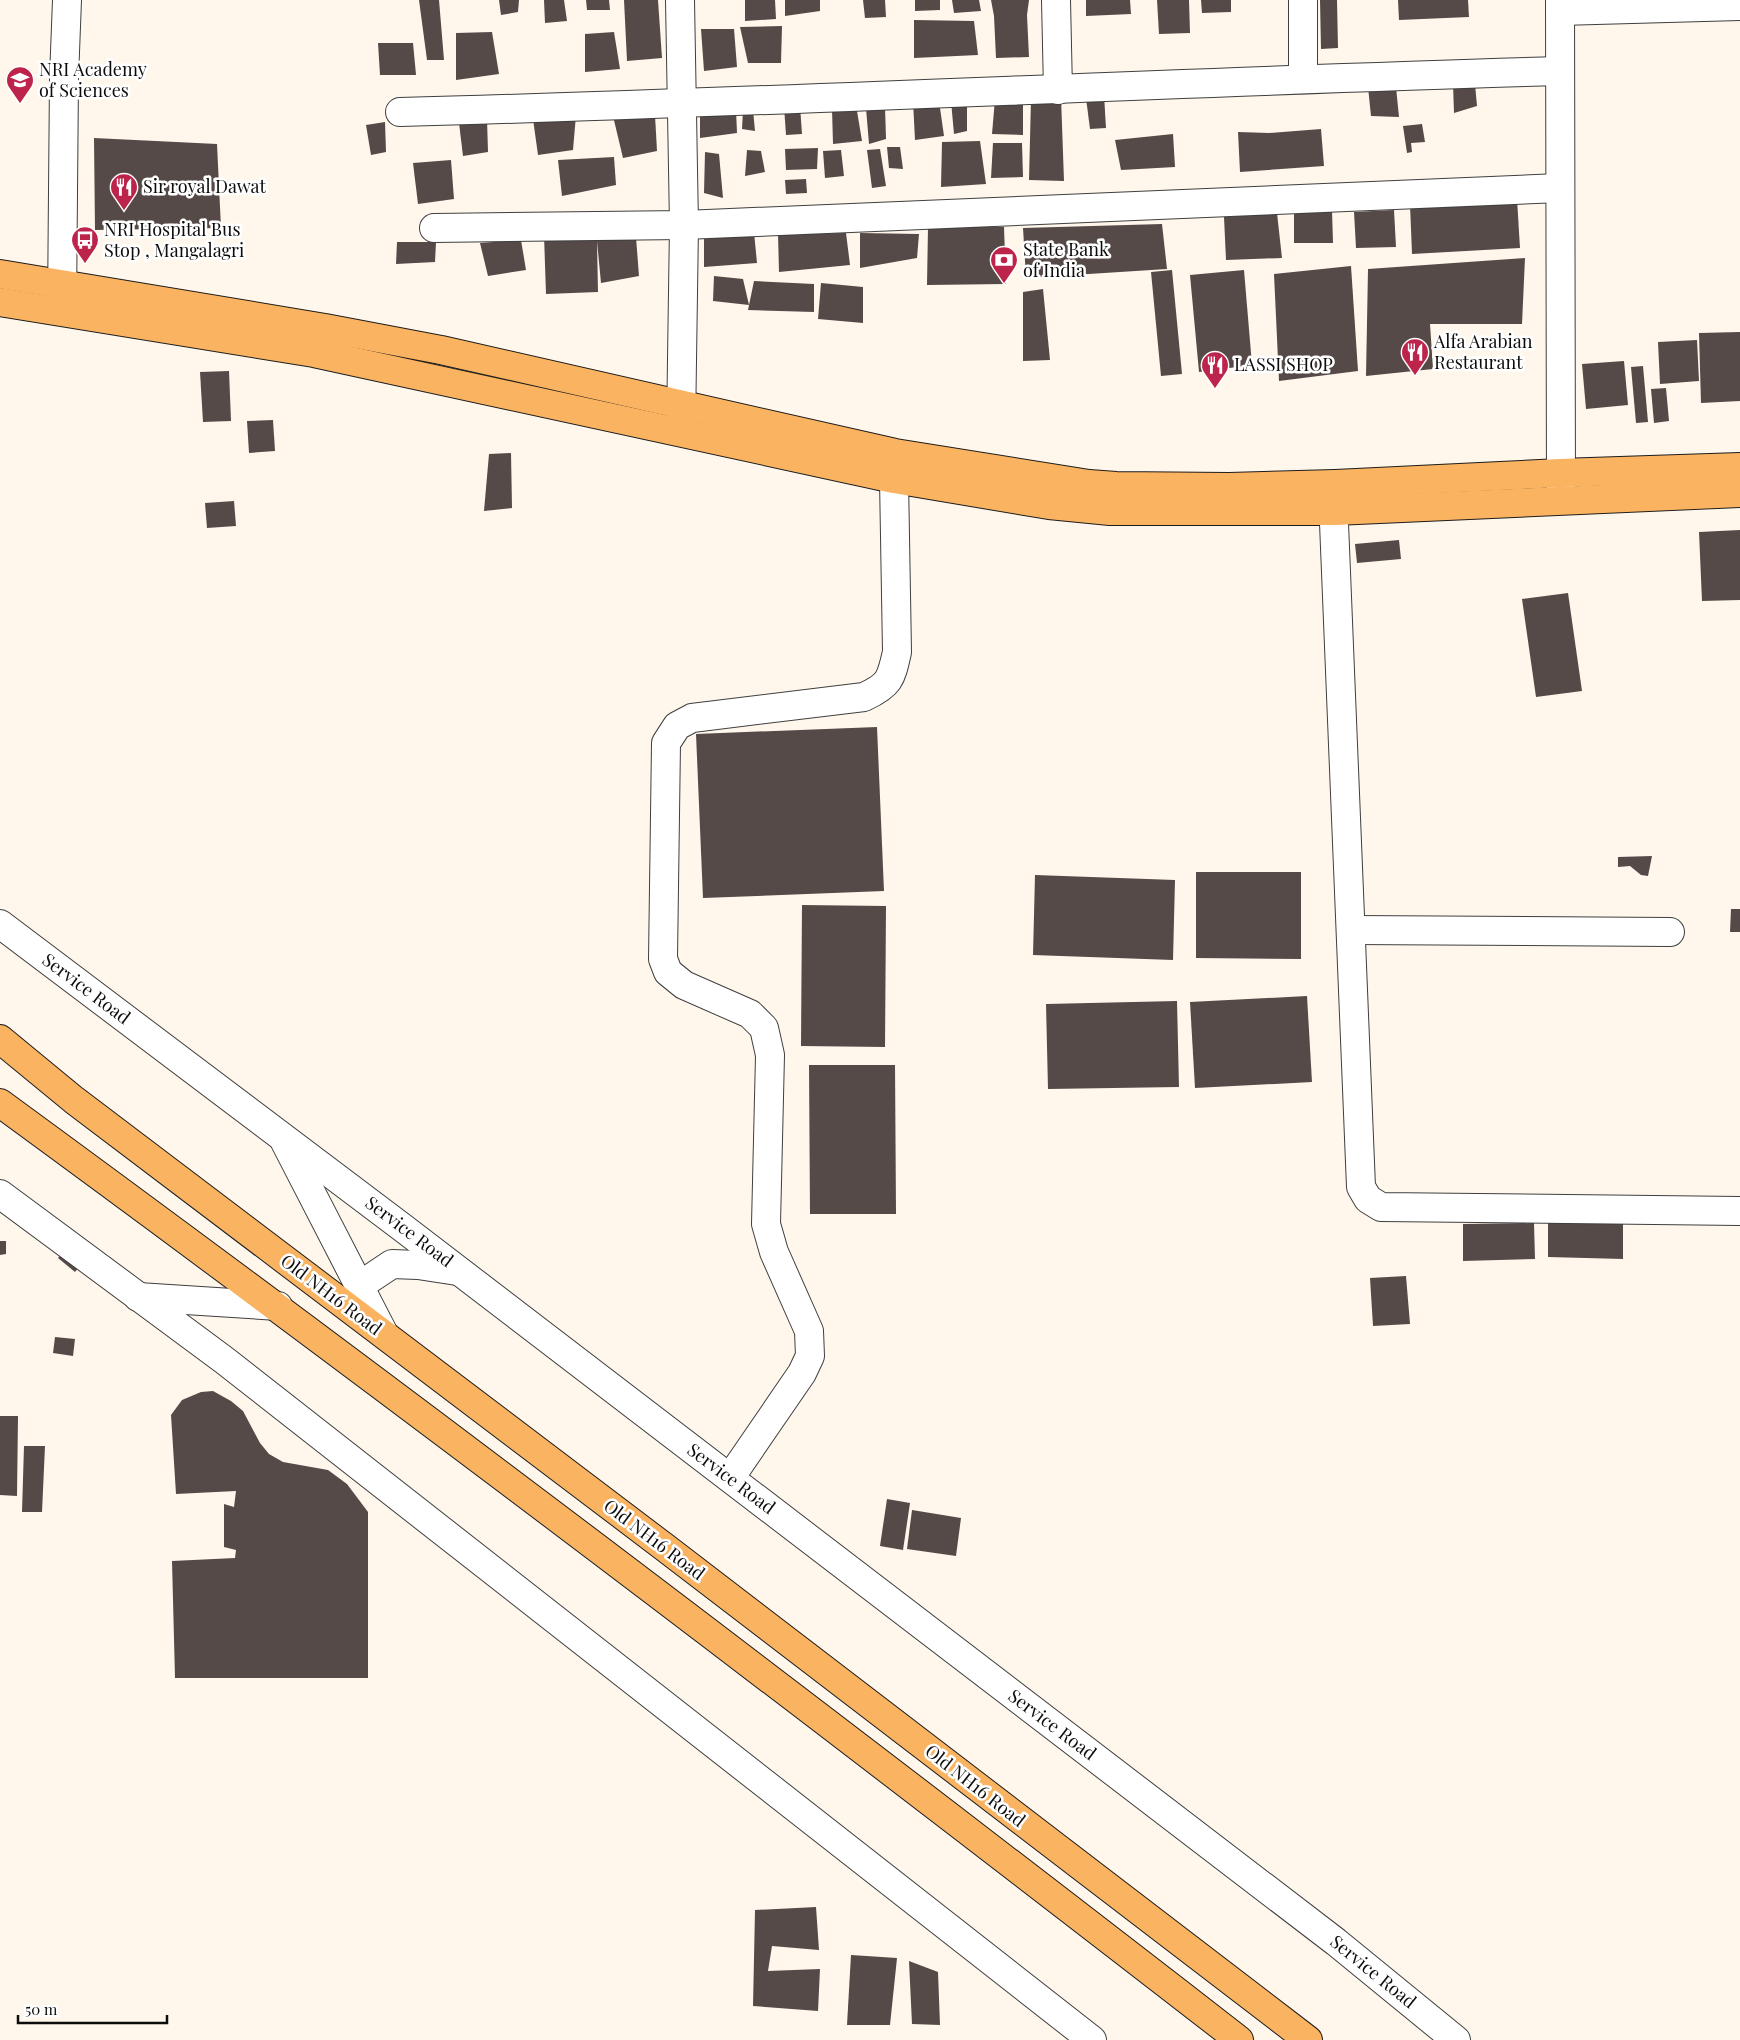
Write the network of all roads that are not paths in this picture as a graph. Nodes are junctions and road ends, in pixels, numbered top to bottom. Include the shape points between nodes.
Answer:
1 (67, 0) edge
2 (680, 0) edge
3 (1056, 0) edge
4 (1303, 0) edge
5 (1560, 6) edge
6 (1740, 6) edge
7 (1560, 71) junction
8 (1303, 78) junction
9 (1058, 90) junction
10 (682, 105) junction
11 (400, 112) dead end
12 (1560, 188) junction
13 (684, 225) junction
14 (434, 228) dead end
15 (0, 274) edge
16 (62, 283) junction
17 (0, 302) edge
18 (62, 313) junction
19 (680, 405) junction
20 (682, 433) junction
21 (1740, 467) edge
22 (1560, 473) junction
23 (894, 479) junction
24 (1740, 493) edge
25 (1335, 498) junction
26 (1561, 501) junction
27 (0, 924) edge
28 (1351, 930) junction
29 (1670, 932) dead end
30 (0, 1039) edge
31 (0, 1103) edge
32 (282, 1137) junction
33 (0, 1194) edge
34 (1740, 1211) edge
35 (461, 1272) junction
36 (359, 1286) junction
37 (138, 1297) junction
38 (278, 1306) junction
39 (384, 1334) junction
40 (730, 1478) junction
41 (1092, 2040) edge
42 (1239, 2040) edge
43 (1308, 2040) edge
44 (1456, 2040) edge

1 - 16 street
2 - 10 street
3 - 9 street
4 - 8 street
5 - 6 street
5 - 7 street
7 - 8 street
7 - 12 street
8 - 9 street
9 - 10 street
10 - 11 street
10 - 13 street
12 - 13 street
12 - 22 street
13 - 14 street
13 - 19 street
15 - 16 main road
16 - 18 street
16 - 19 main road via 441,350
17 - 18 main road
18 - 20 main road via 314,353
19 - 20 street
19 - 25 main road via 895,453 1089,484 1229,487
20 - 23 main road
21 - 22 main road
22 - 25 main road
22 - 26 street
23 - 25 main road via 1024,502 1110,510
23 - 40 street via 897,652 892,676 881,689 864,697 692,718 677,726 666,743 663,959 668,972 684,985 750,1014 764,1028 770,1055 766,1224 774,1252 809,1331 810,1356 802,1372
24 - 26 main road
25 - 26 main road
25 - 28 street
27 - 32 street, Service Road
28 - 29 street
28 - 34 street via 1361,1187 1368,1199 1381,1206
30 - 39 main road, Old NH16 Road via 74,1100
31 - 38 main road
32 - 35 street, Service Road
32 - 36 street
33 - 37 street
35 - 36 street via 392,1264
35 - 40 street, Service Road
36 - 39 street
37 - 38 street
37 - 41 street via 232,1366
38 - 42 main road via 882,1763
39 - 43 main road, Old NH16 Road
40 - 44 street, Service Road via 1336,1942

